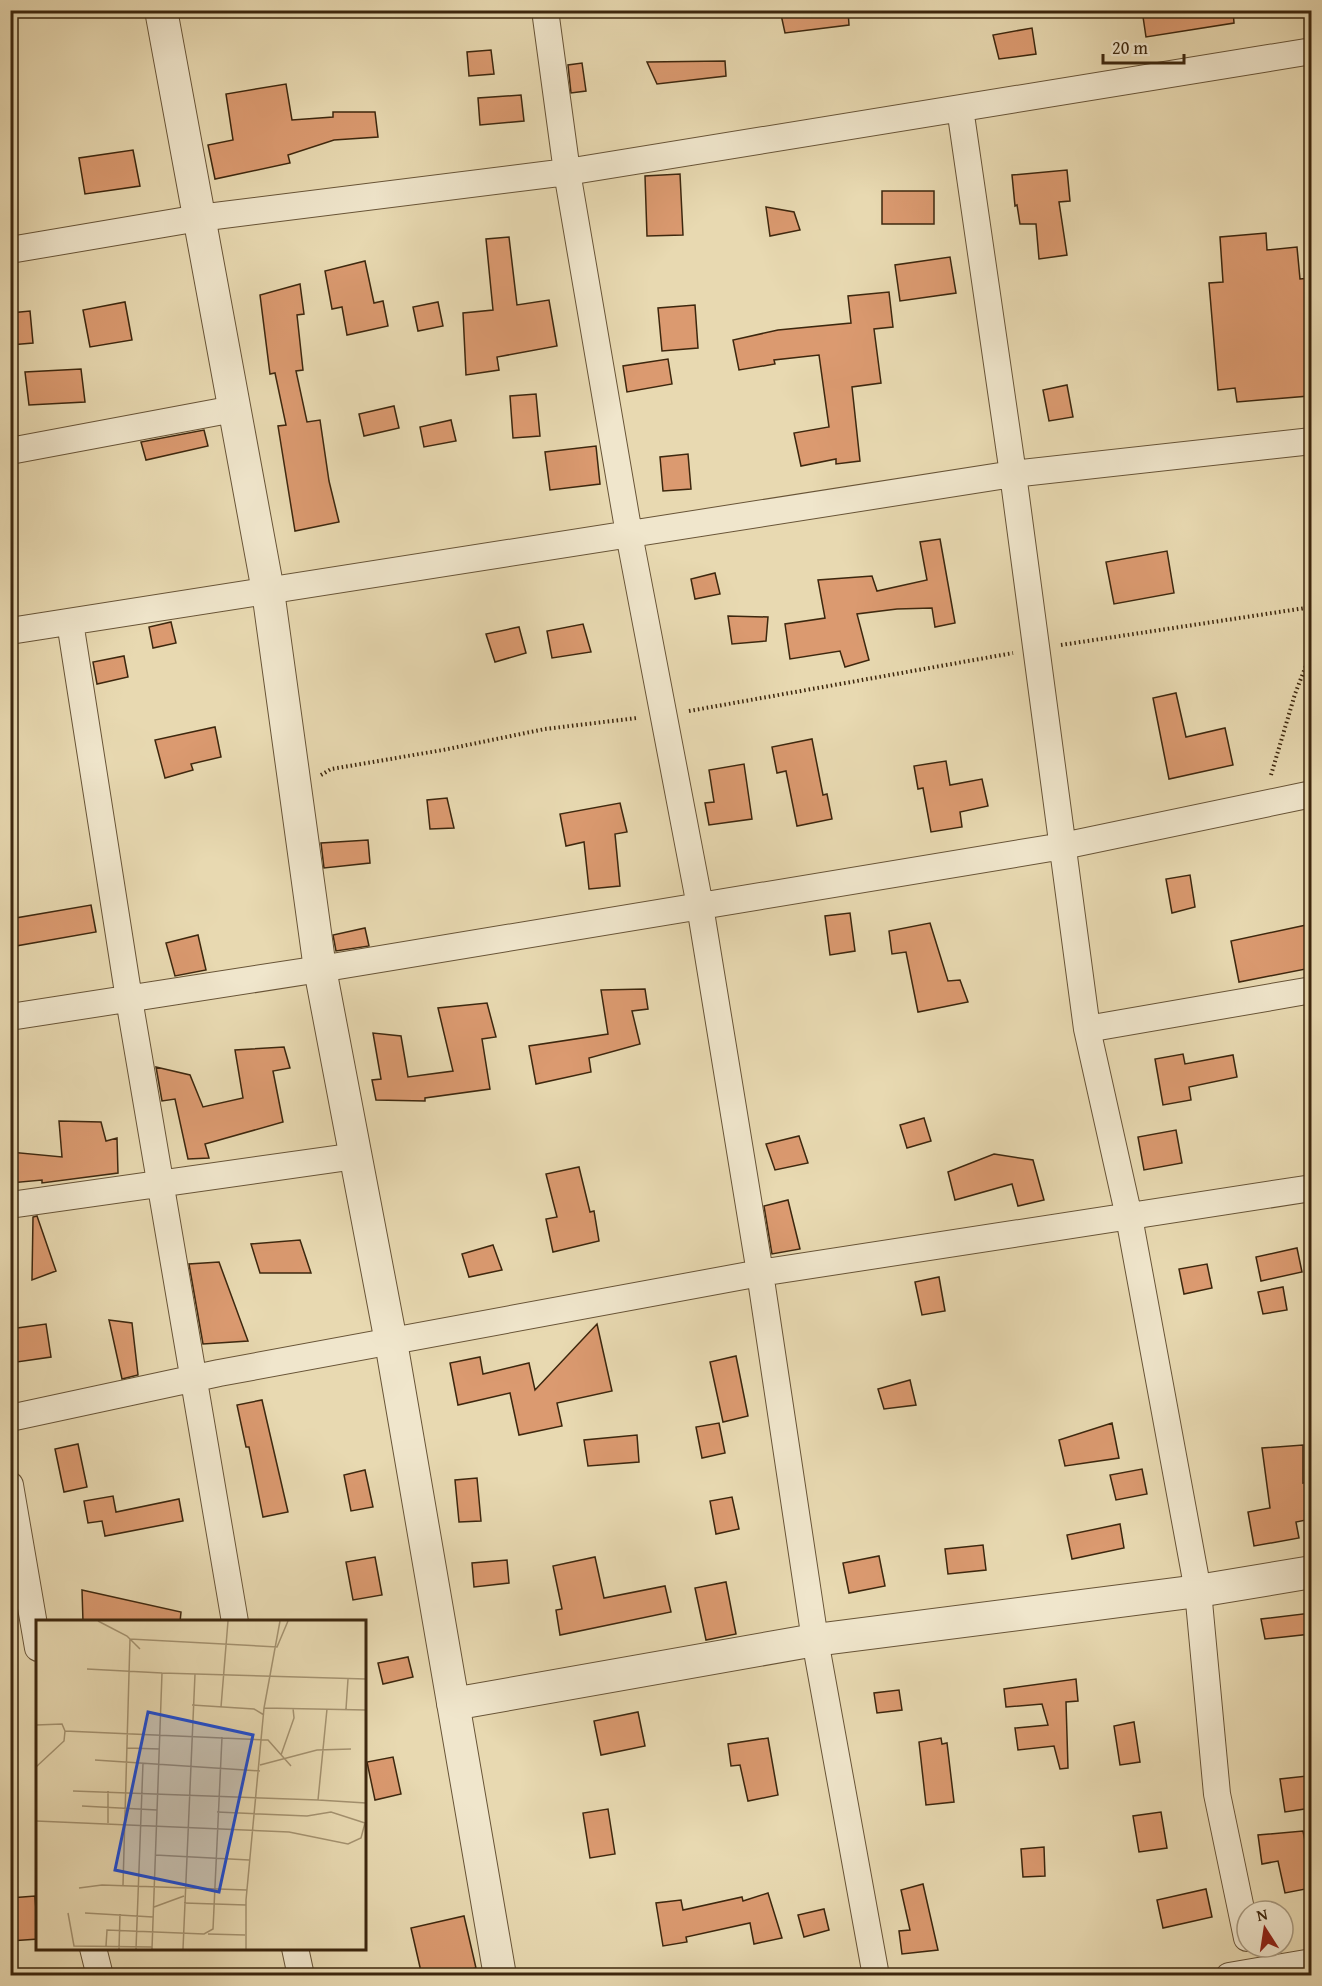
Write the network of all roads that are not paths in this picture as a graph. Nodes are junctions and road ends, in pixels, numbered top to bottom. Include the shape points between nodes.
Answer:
1 (161, 10) edge
2 (545, 10) edge
3 (1311, 51) edge
4 (960, 108) junction
5 (567, 172) junction
6 (199, 218) junction
7 (10, 250) edge
8 (234, 409) junction
9 (1311, 441) edge
10 (10, 451) edge
11 (1013, 474) junction
12 (630, 534) junction
13 (268, 591) junction
14 (70, 622) junction
15 (10, 631) edge
16 (1311, 794) edge
17 (1063, 846) junction
18 (700, 906) junction
19 (320, 969) junction
20 (1311, 990) edge
21 (129, 999) junction
22 (10, 1017) edge
23 (1087, 1029) junction
24 (356, 1156) junction
25 (161, 1184) junction
26 (1311, 1188) edge
27 (10, 1205) edge
28 (1129, 1217) junction
29 (760, 1274) junction
30 (391, 1342) junction
31 (193, 1378) junction
32 (10, 1418) edge
33 (10, 1485) edge
34 (1311, 1572) edge
35 (1198, 1591) junction
36 (235, 1620) edge
37 (36, 1636) edge
38 (815, 1640) junction
39 (453, 1704) junction
40 (1239, 1899) edge
41 (94, 1950) edge
42 (295, 1950) edge
43 (1252, 1959) edge
44 (1311, 1962) edge
45 (1255, 1974) edge
46 (100, 1976) edge
47 (301, 1976) edge
48 (500, 1976) edge
49 (876, 1976) edge
50 (1229, 1976) edge

1 - 6 street
2 - 5 street
3 - 4 street
4 - 5 street
4 - 11 street
5 - 6 street
5 - 12 street
6 - 7 street
6 - 8 street
8 - 10 street
8 - 13 street
9 - 11 street
11 - 12 street
11 - 17 street
12 - 13 street
12 - 18 street
13 - 14 street
13 - 19 street
14 - 15 street
14 - 21 street
16 - 17 street
17 - 18 street
17 - 23 street
18 - 19 street
18 - 29 street
19 - 21 street
19 - 24 street
20 - 23 street
21 - 22 street
21 - 25 street
23 - 28 street
24 - 25 street
24 - 30 street
25 - 27 street
25 - 31 street
26 - 28 street
28 - 29 street
28 - 35 street
29 - 30 street
29 - 38 street
30 - 31 street
30 - 39 street
31 - 32 street
31 - 36 street
33 - 37 street
34 - 35 street
35 - 38 street
35 - 40 street via 1217,1794
38 - 39 street
38 - 49 street
39 - 48 street
41 - 46 street
42 - 47 street
43 - 45 street
44 - 45 street
45 - 50 street

